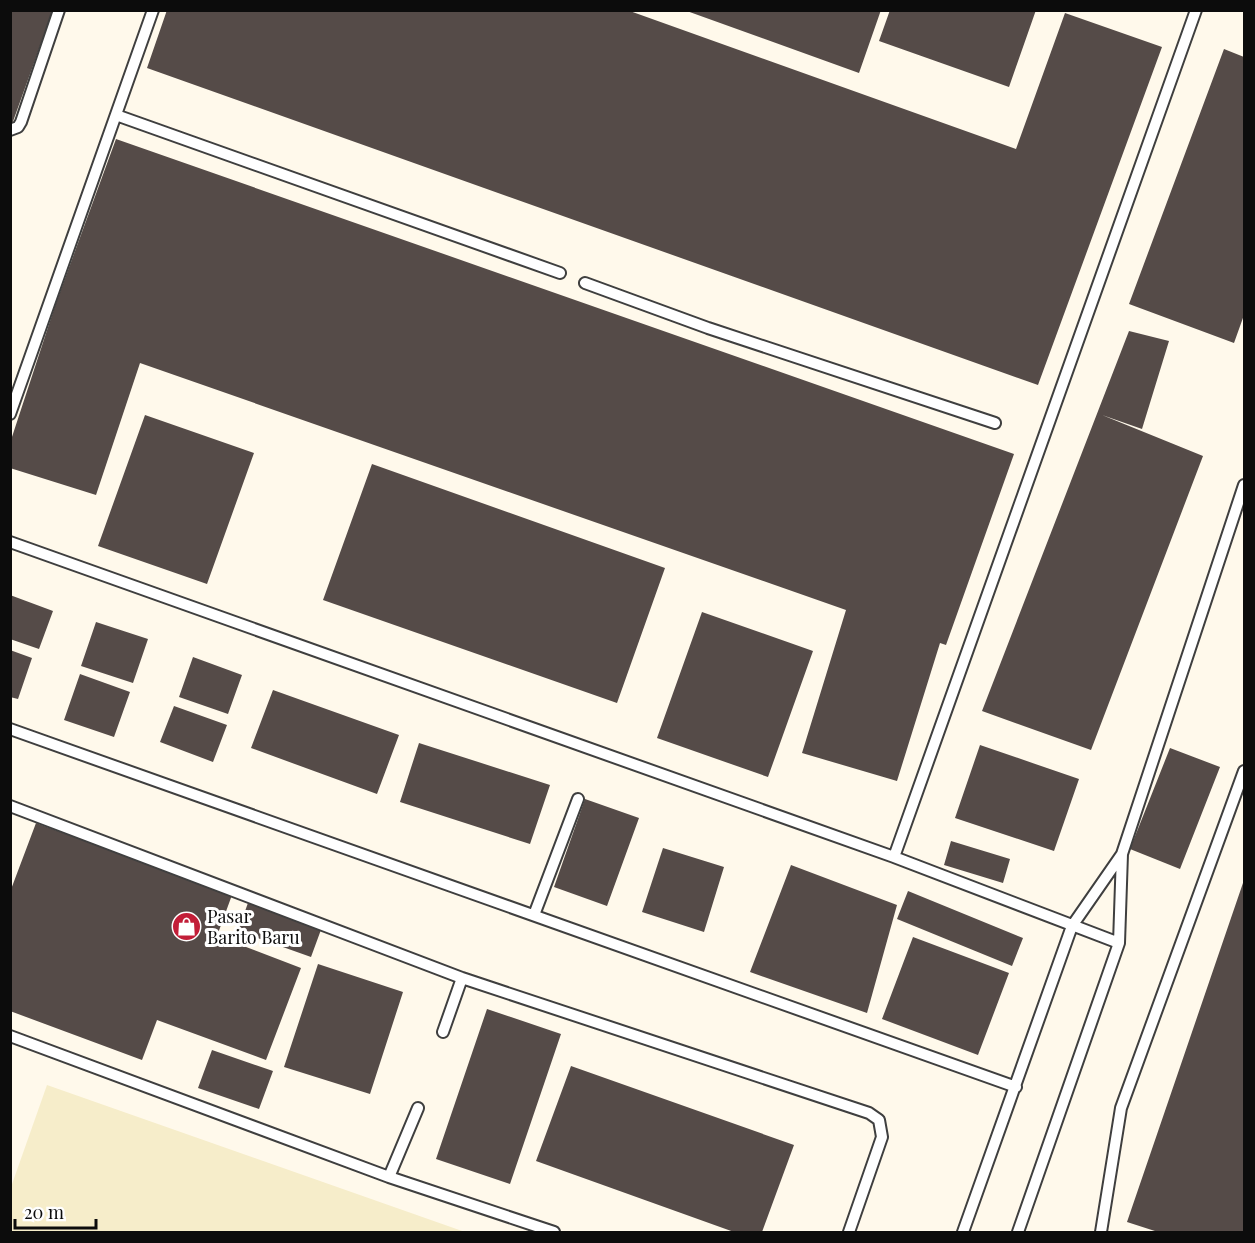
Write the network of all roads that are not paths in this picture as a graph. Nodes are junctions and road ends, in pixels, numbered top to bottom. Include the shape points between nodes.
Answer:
1 (59, 10) edge
2 (153, 10) edge
3 (1196, 10) edge
4 (116, 115) junction
5 (10, 130) edge
6 (560, 273) dead end
7 (585, 283) dead end
8 (10, 414) edge
9 (995, 423) dead end
10 (1245, 485) edge
11 (10, 542) edge
12 (10, 729) edge
13 (1245, 771) edge
14 (578, 799) dead end
15 (10, 806) edge
16 (1122, 854) junction
17 (894, 857) junction
18 (534, 915) junction
19 (1072, 926) junction
20 (1119, 943) junction
21 (462, 978) junction
22 (443, 1032) dead end
23 (10, 1036) edge
24 (1016, 1087) junction
25 (418, 1108) dead end
26 (389, 1177) junction
27 (554, 1233) edge
28 (849, 1233) edge
29 (963, 1233) edge
30 (1018, 1233) edge
31 (1101, 1233) edge

1 - 5 lane via 21,122
2 - 4 lane
3 - 17 lane
4 - 6 lane
4 - 8 lane
7 - 9 lane
10 - 16 lane
11 - 17 lane
12 - 18 lane
13 - 31 lane via 1121,1108
14 - 18 lane
15 - 21 lane
16 - 19 lane
16 - 20 lane
17 - 19 lane
18 - 24 lane
19 - 20 lane
19 - 24 lane
20 - 30 lane
21 - 22 lane
21 - 28 lane via 869,1113 879,1120 882,1137
23 - 26 lane
24 - 29 lane
25 - 26 lane
26 - 27 lane

